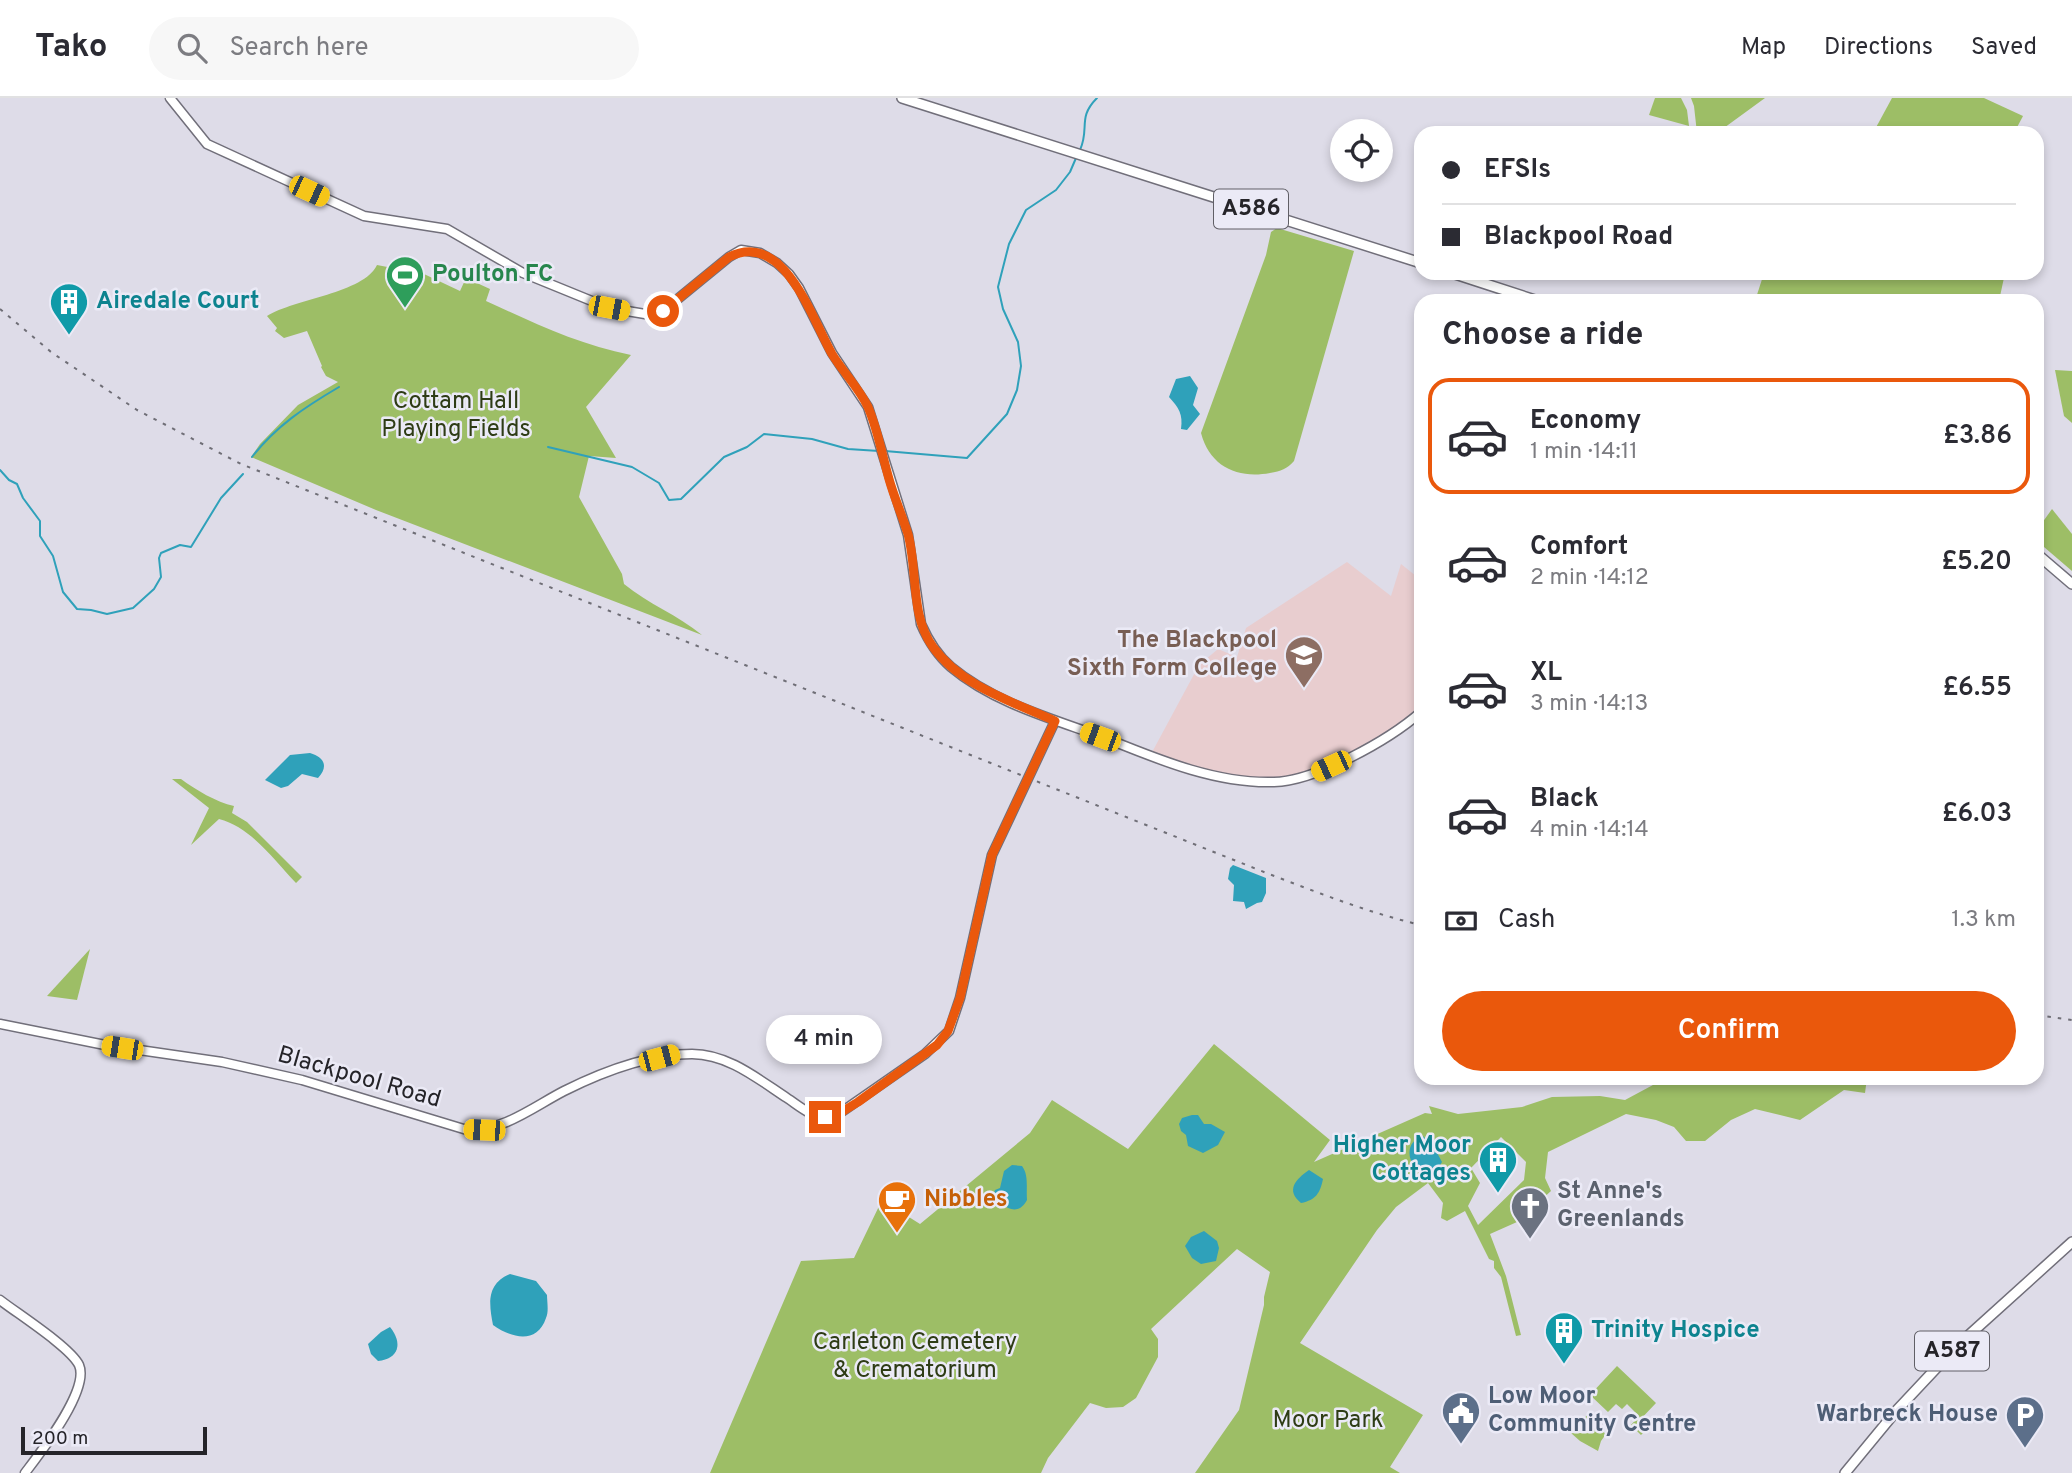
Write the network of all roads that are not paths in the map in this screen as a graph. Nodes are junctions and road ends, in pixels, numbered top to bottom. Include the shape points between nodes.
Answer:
1 (170, 98) edge
2 (902, 98) edge
3 (1414, 261) edge
4 (1474, 280) edge
5 (1516, 294) edge
6 (2044, 561) edge
7 (2072, 584) edge
8 (1414, 717) edge
9 (1055, 721) junction
10 (0, 1024) edge
11 (2072, 1242) edge
12 (0, 1300) edge
13 (25, 1473) edge
14 (1845, 1473) edge

1 - 9 main road via 208,144 364,216 447,229 523,273 609,308 663,311 741,250 760,253 777,263 796,282 832,353 868,408 908,535 921,624 932,646 968,679
2 - 3 main road, A586
4 - 5 main road
6 - 7 main road
8 - 9 main road via 1336,763 1308,776 1275,782 1237,780 1201,771
9 - 10 main road, Blackpool Road via 992,855 960,998 948,1031 937,1045 840,1113 825,1117 805,1110 712,1055 672,1054 575,1086 503,1125 467,1130 281,1075
11 - 14 main road, A587 via 1958,1345
12 - 13 main road via 68,1351 81,1372 80,1385 51,1438

